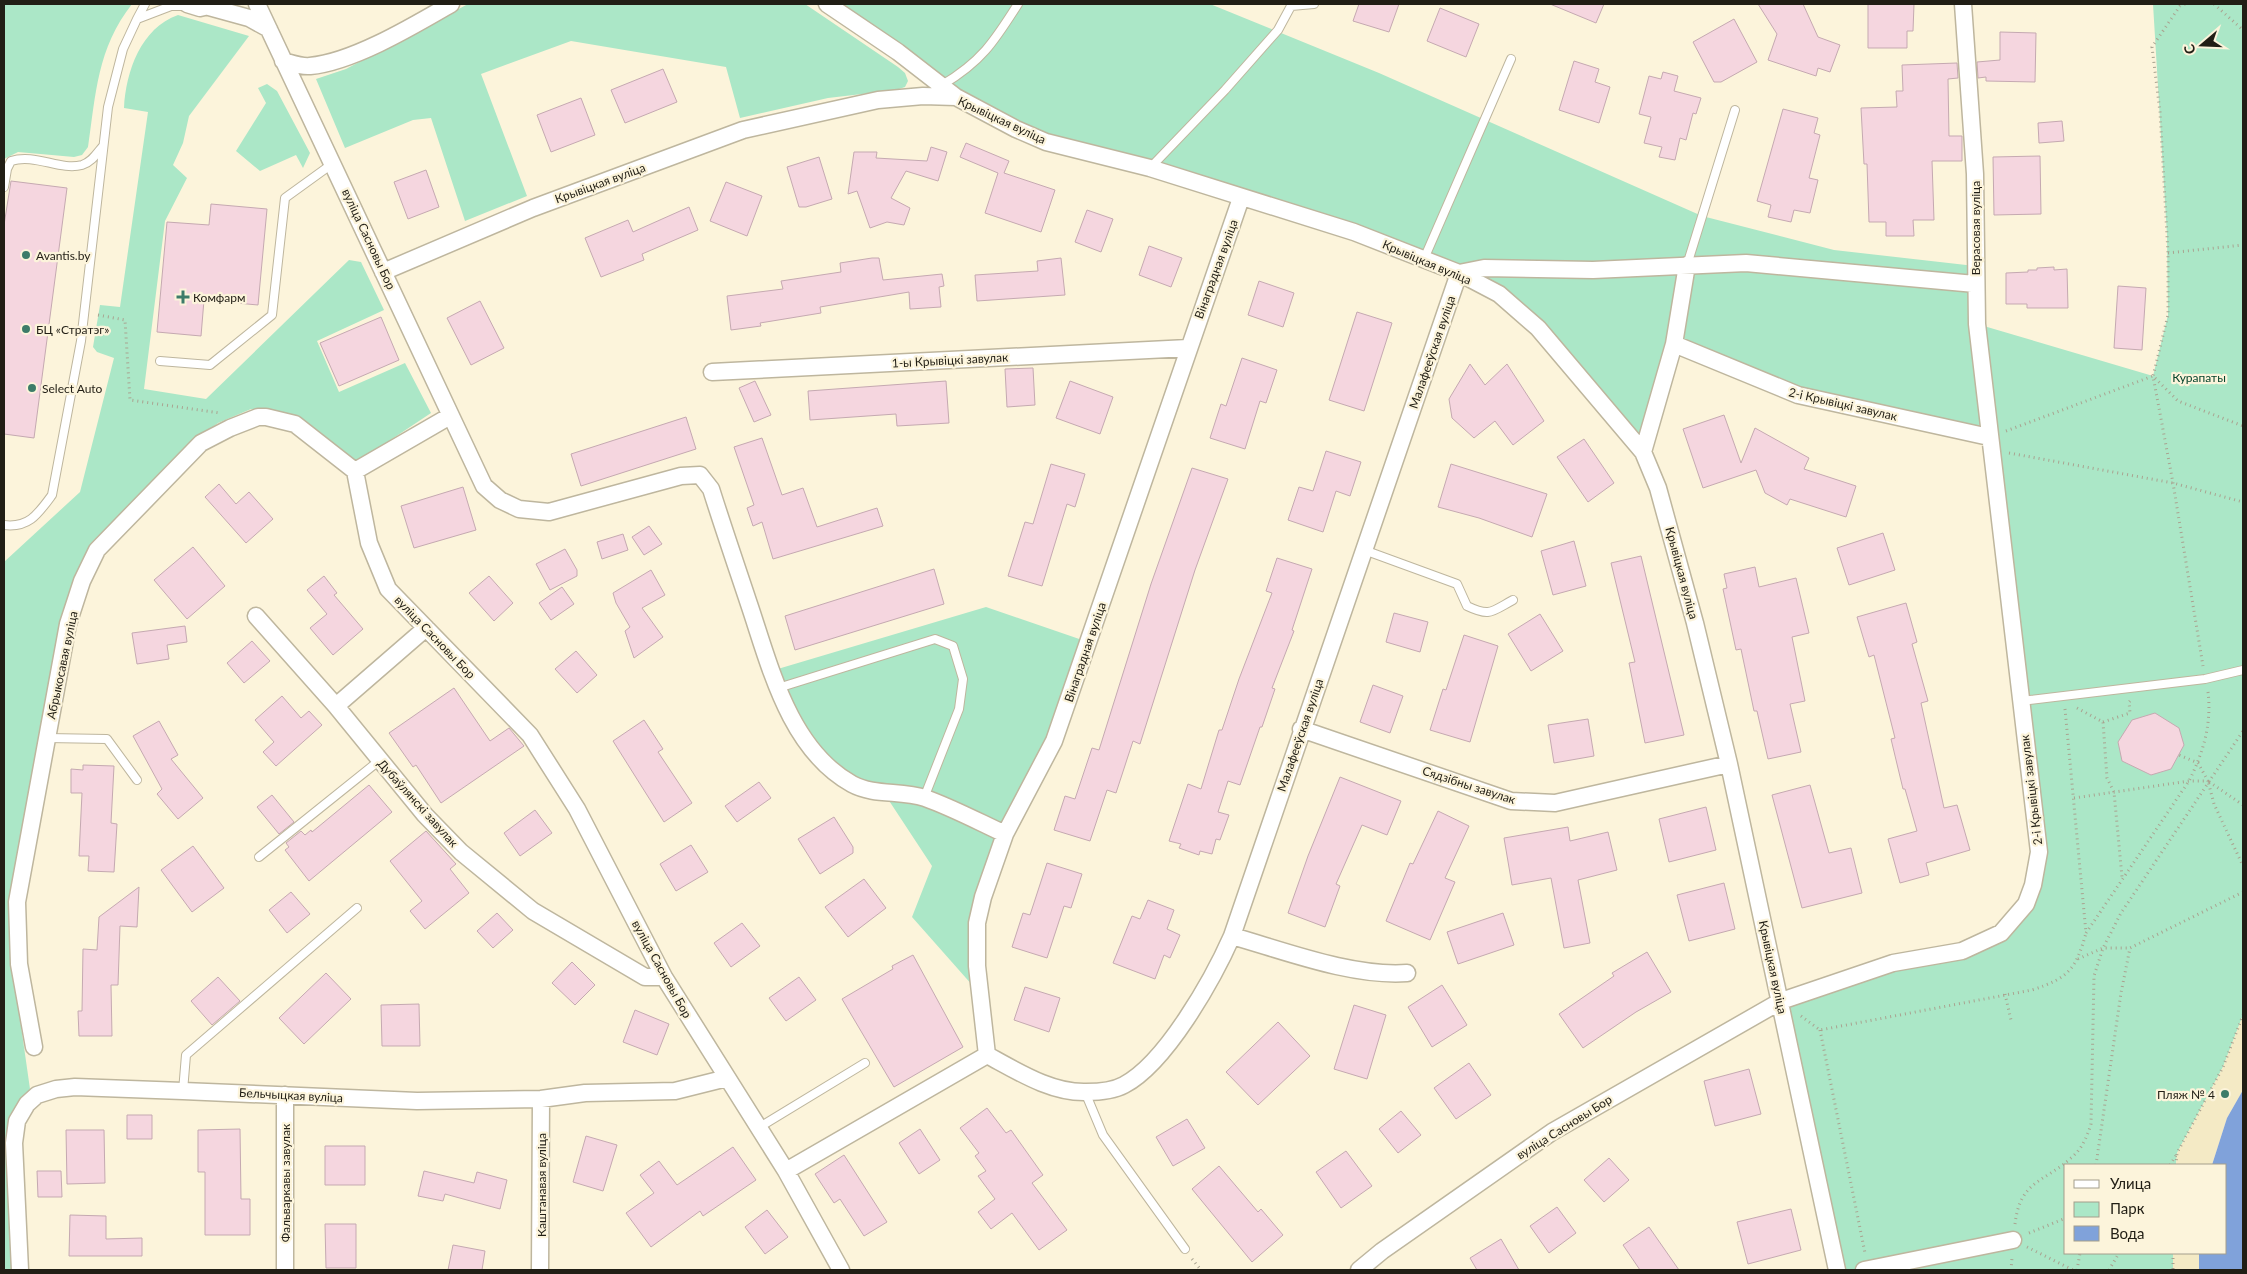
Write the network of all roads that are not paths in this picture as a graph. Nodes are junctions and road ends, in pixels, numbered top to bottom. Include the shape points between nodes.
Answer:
1 (145, 4) edge
2 (258, 4) edge
3 (451, 4) edge
4 (827, 4) edge
5 (1018, 4) edge
6 (1314, 4) edge
7 (1963, 4) edge
8 (201, 5) edge
9 (1291, 5) edge
10 (137, 19) junction
11 (269, 29) junction
12 (1511, 59) dead end
13 (283, 61) junction
14 (942, 85) junction
15 (956, 97) junction
16 (1735, 110) dead end
17 (103, 146) junction
18 (334, 163) junction
19 (1150, 168) junction
20 (4, 187) edge
21 (1242, 198) junction
22 (1424, 259) junction
23 (1687, 265) junction
24 (383, 272) junction
25 (1459, 273) junction
26 (1975, 284) junction
27 (1674, 344) junction
28 (1188, 348) junction
29 (160, 361) dead end
30 (712, 372) dead end
31 (450, 416) junction
32 (1990, 443) junction
33 (1643, 452) junction
34 (355, 471) junction
35 (4, 525) edge
36 (1364, 550) junction
37 (1513, 600) dead end
38 (256, 616) dead end
39 (426, 628) junction
40 (2243, 670) edge
41 (778, 688) junction
42 (2021, 701) junction
43 (336, 706) junction
44 (1301, 729) junction
45 (47, 738) junction
46 (380, 760) junction
47 (1729, 764) junction
48 (137, 780) dead end
49 (924, 798) junction
50 (1005, 834) junction
51 (259, 857) dead end
52 (357, 908) dead end
53 (1232, 936) junction
54 (1407, 973) dead end
55 (664, 977) junction
56 (1781, 1001) junction
57 (34, 1047) dead end
58 (987, 1055) junction
59 (865, 1063) dead end
60 (726, 1078) junction
61 (183, 1091) junction
62 (1085, 1092) junction
63 (284, 1095) junction
64 (541, 1099) junction
65 (758, 1128) junction
66 (786, 1171) junction
67 (2013, 1240) road end
68 (1185, 1249) dead end
69 (20, 1270) edge
70 (286, 1270) edge
71 (540, 1270) edge
72 (841, 1270) edge
73 (1359, 1270) edge
74 (1836, 1270) edge
75 (1866, 1270) edge

1 - 10 lane
2 - 11 street, вуліца Сасновы Бор
3 - 13 street via 340,60 308,66
4 - 14 street
5 - 14 lane via 981,58
6 - 9 lane
7 - 26 street, Верасовая вуліца via 1975,174
8 - 10 lane via 179,4
8 - 11 street via 249,18
9 - 19 lane via 1278,30
10 - 17 lane via 115,76
11 - 13 street, вуліца Сасновы Бор
12 - 22 lane
13 - 18 street, вуліца Сасновы Бор
14 - 15 street
15 - 19 street, Крывіцкая вуліца via 1046,142
15 - 24 street, Крывіцкая вуліца via 878,100 744,130 533,208
16 - 23 lane
17 - 20 lane via 83,164 21,158 11,161 6,169
17 - 35 lane via 81,341 52,495 37,515 17,526
18 - 24 street, вуліца Сасновы Бор
18 - 29 lane via 285,198 272,315 210,365
19 - 21 street, Крывіцкая вуліца
21 - 22 street, Крывіцкая вуліца via 1354,232
21 - 28 street, Вінаградная вуліца
22 - 25 street, Крывіцкая вуліца
23 - 25 street, Верасовая вуліца via 1594,270 1484,268
23 - 26 street, Верасовая вуліца via 1764,264
23 - 27 street
24 - 31 street, вуліца Сасновы Бор
25 - 33 street, Крывіцкая вуліца via 1499,294 1538,328
25 - 36 street, Малафееўская вуліца
26 - 32 street, 2-і Крывіцкі завулак
27 - 32 street, 2-і Крывіцкі завулак via 1798,395
27 - 33 street
28 - 30 street, 1-ы Крывіцкі завулак
28 - 50 street, Вінаградная вуліца via 1054,741
31 - 34 street
31 - 41 street, вуліца Сасновы Бор via 484,486 519,510 549,512 681,476 700,475 711,488
32 - 42 street, 2-і Крывіцкі завулак
33 - 47 street, Крывіцкая вуліца via 1672,535
34 - 39 street, вуліца Сасновы Бор via 369,543 381,577
34 - 45 street, Абрыкосавая вуліца via 294,424 266,418 258,417 201,443 97,550 82,581 68,624
36 - 37 lane via 1457,584 1467,606 1482,613 1489,613
36 - 44 street, Малафееўская вуліца
38 - 43 street, Дубаўлянскі завулак
39 - 43 street
39 - 55 street, вуліца Сасновы Бор via 530,735 577,809
40 - 42 lane via 2205,680
41 - 49 street via 799,730 834,771 852,784 868,790
41 - 49 lane via 934,639 952,646 964,679 959,710
42 - 56 street, 2-і Крывіцкі завулак via 2039,852 2033,885 2026,904 2014,920 2001,934 1962,951 1893,964
43 - 46 street, Дубаўлянскі завулак
44 - 47 street, Сядзібны завулак via 1511,801 1555,803
44 - 53 street, Малафееўская вуліца
45 - 48 lane via 107,739
45 - 57 street, Абрыкосавая вуліца via 17,902 19,964
46 - 51 lane
46 - 55 street, Дубаўлянскі завулак via 461,852 533,911 645,977
47 - 56 street, Крывіцкая вуліца
49 - 50 street
50 - 58 street, Вінаградная вуліца via 977,923 977,966
52 - 61 lane via 186,1055
53 - 54 street via 1358,971
53 - 62 street, Малафееўская вуліца via 1208,985 1155,1060 1122,1086
55 - 60 street, вуліца Сасновы Бор
56 - 73 street, вуліца Сасновы Бор via 1552,1132
56 - 74 street, Крывіцкая вуліца
58 - 62 street, Малафееўская вуліца via 1037,1081
58 - 66 street
59 - 65 lane
60 - 64 street, Бельчыцкая вуліца via 675,1091 585,1093
60 - 65 street, вуліца Сасновы Бор
61 - 63 street, Бельчыцкая вуліца
61 - 69 street, Бельчыцкая вуліца via 75,1087 36,1095 27,1104 17,1121 14,1142
62 - 68 lane via 1103,1135
63 - 64 street, Бельчыцкая вуліца via 417,1101
63 - 70 street, Фальваркавы завулак
64 - 71 street, Каштанавая вуліца
65 - 66 street, вуліца Сасновы Бор
66 - 72 street, вуліца Сасновы Бор
67 - 75 street

